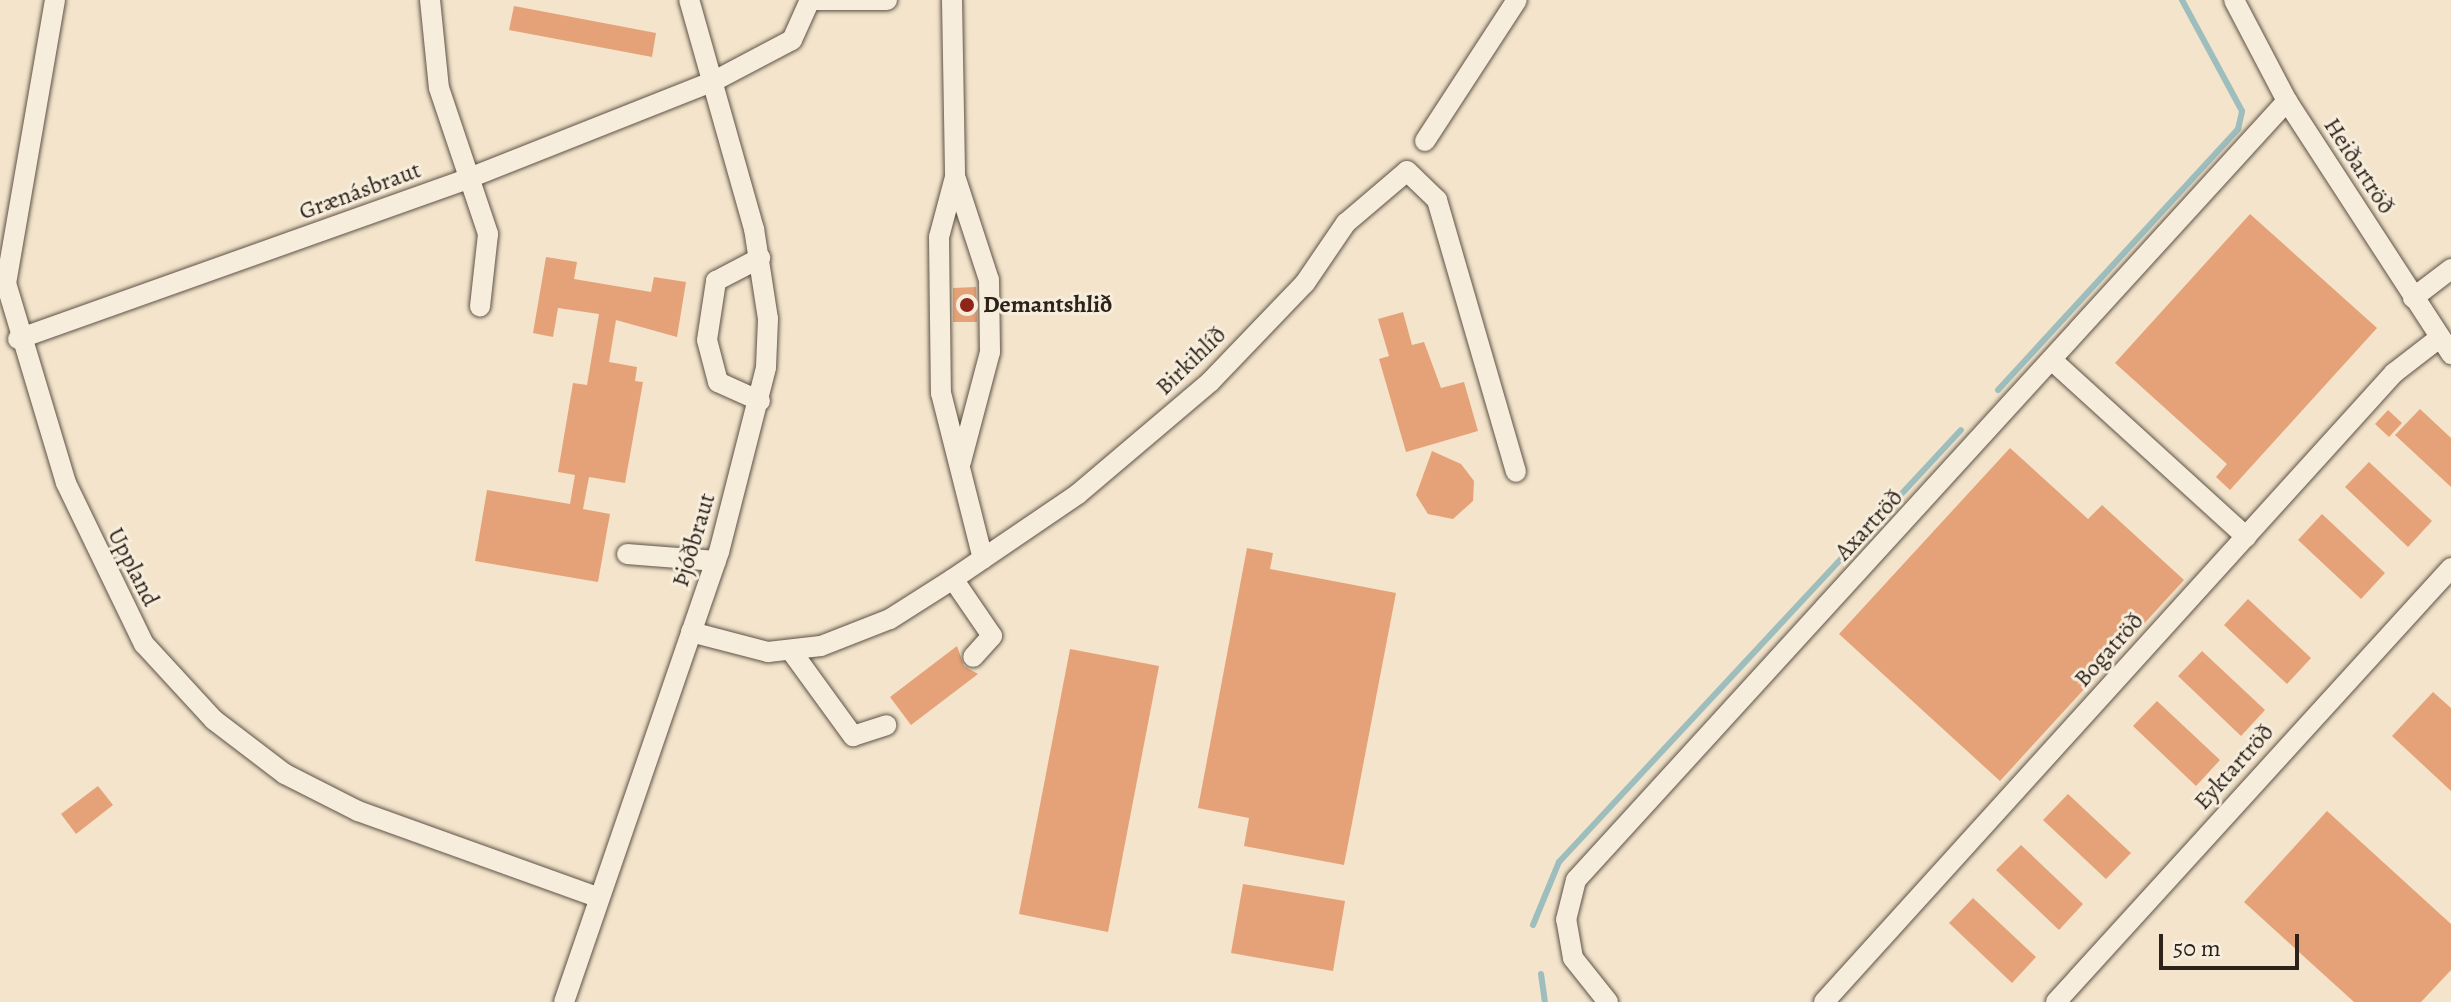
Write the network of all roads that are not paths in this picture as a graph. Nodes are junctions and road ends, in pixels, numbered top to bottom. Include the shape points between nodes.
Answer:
1 (55, 0) edge
2 (430, 0) edge
3 (689, 0) edge
4 (811, 0) edge
5 (887, 0) edge
6 (952, 0) edge
7 (1517, 0) edge
8 (2234, 0) edge
9 (716, 80) junction
10 (2287, 101) junction
11 (1425, 141) dead end
12 (955, 177) junction
13 (464, 180) junction
14 (760, 258) junction
15 (2451, 269) edge
16 (2413, 298) junction
17 (480, 307) dead end
18 (18, 339) junction
19 (2444, 347) edge
20 (2054, 362) junction
21 (760, 401) junction
22 (960, 466) junction
23 (1516, 472) dead end
24 (2246, 537) junction
25 (627, 554) dead end
26 (983, 559) junction
27 (716, 561) junction
28 (2451, 568) edge
29 (953, 579) junction
30 (691, 632) junction
31 (792, 652) junction
32 (973, 657) dead end
33 (886, 725) dead end
34 (597, 897) junction
35 (564, 1002) edge
36 (1608, 1002) edge
37 (1824, 1002) edge
38 (2056, 1002) edge

1 - 18 street, Uppland via 6,255
2 - 13 street via 439,88
3 - 9 street
4 - 5 street, Grænásbraut
4 - 9 street, Grænásbraut via 792,40
6 - 12 street
7 - 11 street
8 - 10 street, Heiðartröð
9 - 13 street, Grænásbraut
9 - 14 street, Þjóðbraut
10 - 16 street, Heiðartröð
10 - 20 street, Axartröð
12 - 22 street via 939,237 941,393
12 - 22 street via 989,280 990,327 990,352
13 - 17 street via 488,234
13 - 18 street, Grænásbraut
14 - 21 street, Þjóðbraut via 768,319
14 - 21 street via 716,281 707,340 718,382
15 - 16 street
16 - 19 street, Heiðartröð
18 - 34 street, Uppland via 99,563 144,644 176,683 297,781 358,811
19 - 24 street, Bogatröð via 2394,373
20 - 24 street
20 - 36 street, Axartröð via 1576,880 1566,920 1573,958
21 - 27 street, Þjóðbraut
22 - 26 street
23 - 26 street, Birkihlíð via 1437,200 1407,171 1346,223 1305,283 1210,382 1078,494
24 - 37 street, Bogatröð
25 - 27 street
26 - 29 street, Birkihlíð
27 - 30 street, Þjóðbraut
28 - 38 street, Eyktartröð
29 - 31 street, Birkihlíð via 854,637
29 - 32 street via 992,636
30 - 31 street, Birkihlíð
30 - 34 street, Þjóðbraut
31 - 33 street via 853,736
34 - 35 street, Þjóðbraut

